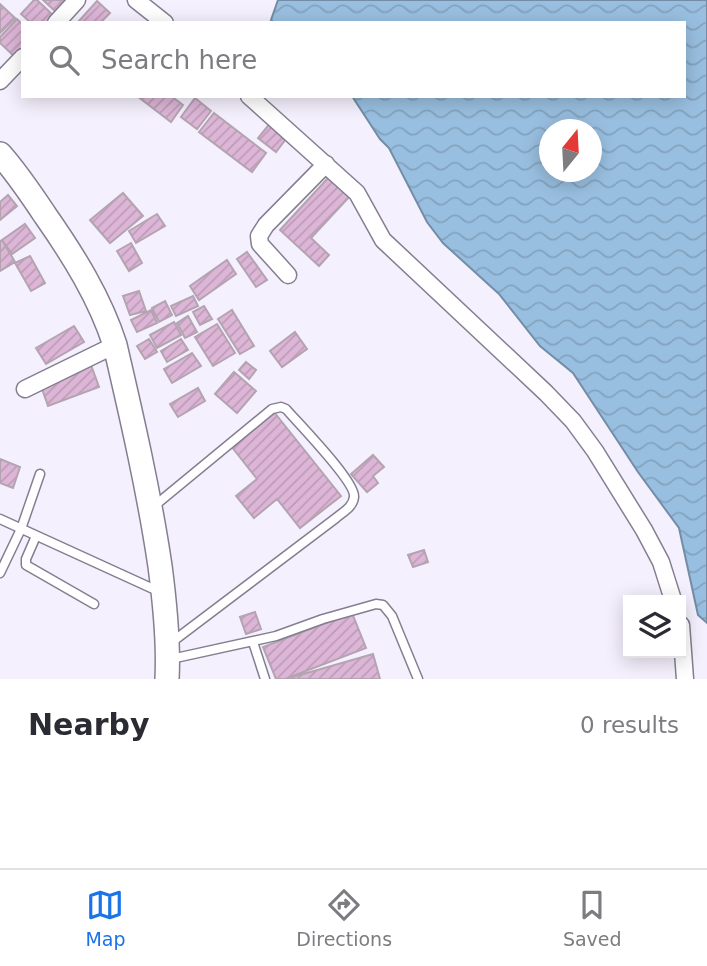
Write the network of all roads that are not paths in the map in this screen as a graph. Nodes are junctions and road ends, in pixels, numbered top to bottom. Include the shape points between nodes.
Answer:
1 (78, 0) edge
2 (136, 0) edge
3 (57, 21) edge
4 (162, 21) edge
5 (21, 59) edge
6 (0, 82) edge
7 (251, 98) edge
8 (0, 153) edge
9 (326, 164) junction
10 (288, 275) dead end
11 (115, 345) junction
12 (25, 389) dead end
13 (40, 474) dead end
14 (151, 508) junction
15 (0, 519) edge
16 (21, 529) junction
17 (36, 536) junction
18 (0, 573) edge
19 (163, 593) junction
20 (671, 595) edge
21 (94, 604) dead end
22 (253, 642) junction
23 (683, 658) edge
24 (167, 662) edge
25 (265, 679) edge
26 (418, 679) edge
27 (685, 679) edge

1 - 3 street
2 - 4 street
5 - 6 street
7 - 9 street
8 - 11 street via 62,239 103,312
9 - 10 street via 259,236 260,244
9 - 20 street via 357,194 383,240 573,421 644,530
11 - 12 street
11 - 14 street
13 - 16 lane
14 - 19 street
14 - 24 lane via 281,407 354,489 351,505
15 - 16 lane
16 - 17 lane
16 - 18 lane
17 - 19 lane
17 - 21 lane via 26,565
19 - 24 street
22 - 24 lane
22 - 25 lane
22 - 26 lane via 383,604 393,617
23 - 27 street

